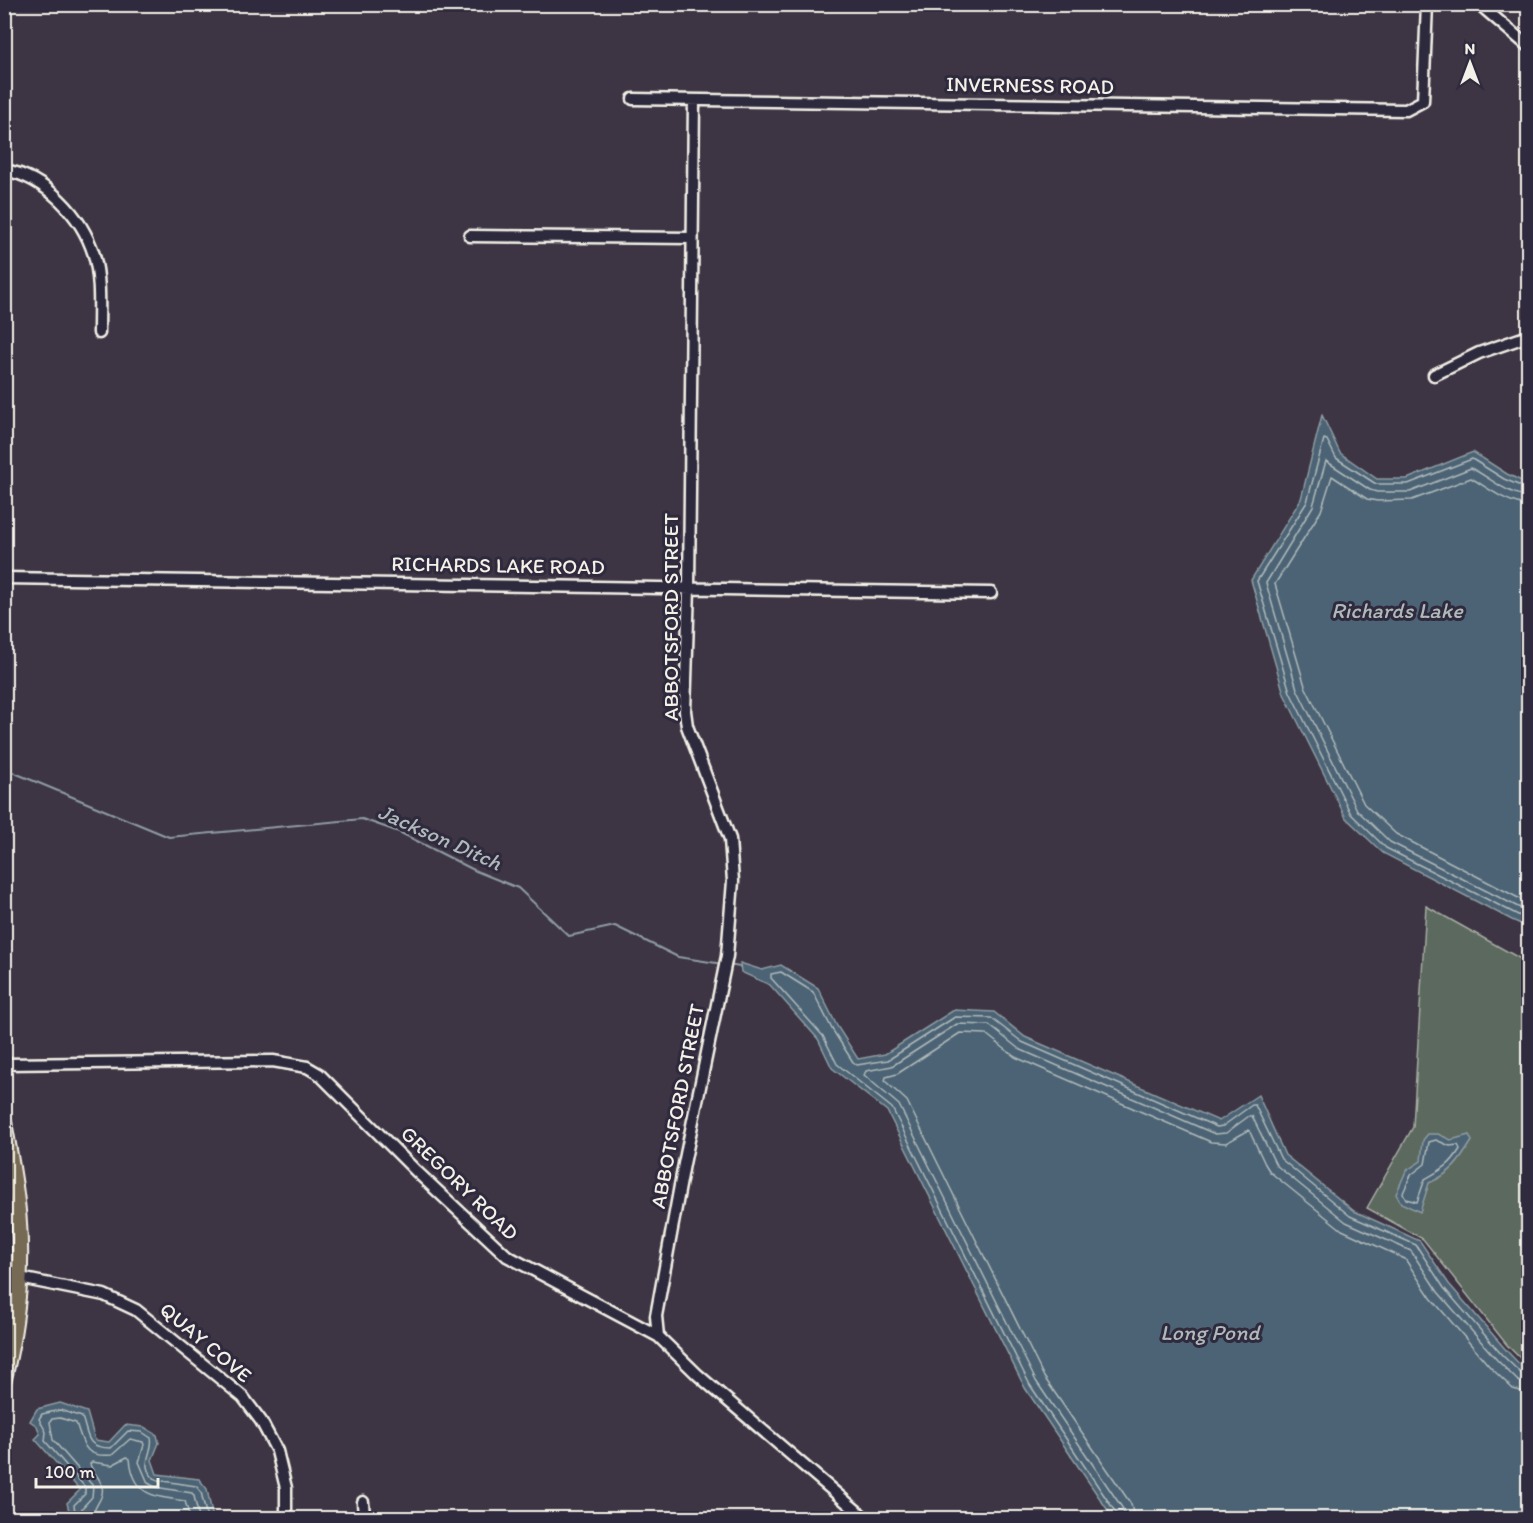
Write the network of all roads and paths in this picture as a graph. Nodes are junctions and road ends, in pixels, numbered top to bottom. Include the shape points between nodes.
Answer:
1 (1427, 4) edge
2 (1479, 4) edge
3 (1528, 46) edge
4 (633, 99) dead end
5 (694, 100) junction
6 (4, 170) edge
7 (470, 236) dead end
8 (692, 238) junction
9 (99, 333) dead end
10 (1528, 336) edge
11 (1434, 375) dead end
12 (4, 578) edge
13 (688, 588) junction
14 (991, 593) dead end
15 (4, 1064) edge
16 (4, 1122) edge
17 (20, 1278) junction
18 (658, 1336) junction
19 (4, 1378) edge
20 (363, 1502) dead end
21 (286, 1518) edge
22 (364, 1518) edge
23 (865, 1518) edge

1 - 5 street, INVERNESS ROAD via 1423,101 1406,110
2 - 3 street
4 - 5 street, INVERNESS ROAD
5 - 8 street, ABBOTSFORD STREET
6 - 9 street via 29,178 50,191 89,241 98,278
7 - 8 street
8 - 13 street, ABBOTSFORD STREET
10 - 11 street via 1479,353
12 - 13 street, RICHARDS LAKE ROAD
13 - 14 street, RICHARDS LAKE ROAD
13 - 18 street, ABBOTSFORD STREET via 687,726 730,839 733,881 727,956 656,1316
15 - 18 street, GREGORY ROAD via 273,1061 308,1067 507,1256
16 - 17 main road via 20,1225
17 - 19 main road
17 - 21 street, QUAY COVE via 104,1295 136,1310 243,1397 277,1451 286,1488
18 - 23 street, GREGORY ROAD
20 - 22 street

